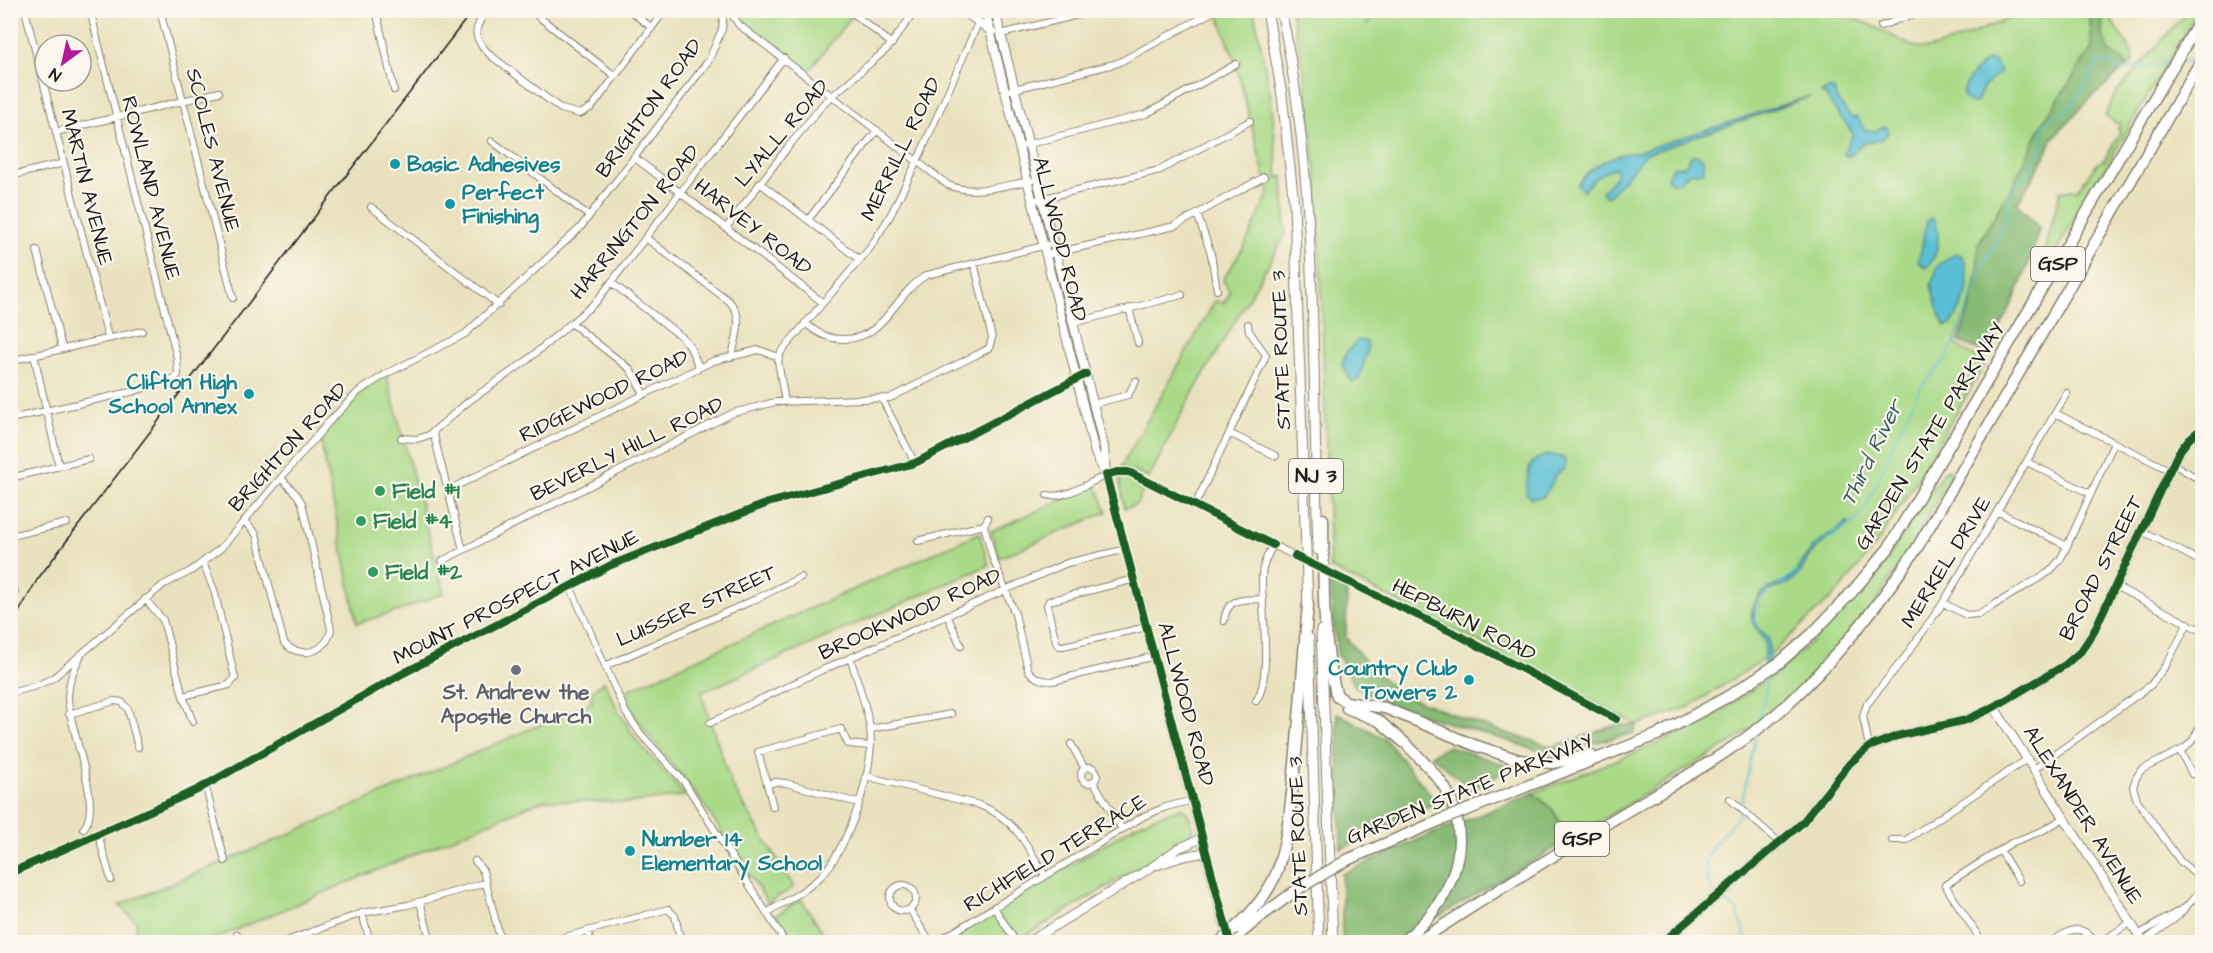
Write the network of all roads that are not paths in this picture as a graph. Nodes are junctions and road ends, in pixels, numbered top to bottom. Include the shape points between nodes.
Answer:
1 (25, 10) edge
2 (90, 10) edge
3 (160, 10) edge
4 (376, 10) edge
5 (487, 10) edge
6 (530, 10) edge
7 (629, 10) edge
8 (665, 10) edge
9 (726, 10) edge
10 (849, 10) edge
11 (916, 10) edge
12 (962, 10) edge
13 (985, 10) edge
14 (995, 10) edge
15 (1098, 10) edge
16 (1267, 10) edge
17 (1281, 10) edge
18 (1217, 11) edge
19 (1922, 11) edge
20 (2202, 17) edge
21 (978, 23) junction
22 (1881, 26) dead end
23 (652, 28) junction
24 (990, 32) junction
25 (1001, 34) junction
26 (892, 44) junction
27 (784, 58) junction
28 (2202, 60) edge
29 (1236, 64) dead end
30 (615, 76) junction
31 (394, 90) dead end
32 (1010, 90) junction
33 (219, 92) dead end
34 (833, 95) junction
35 (183, 100) junction
36 (116, 117) junction
37 (1250, 121) dead end
38 (877, 130) junction
39 (56, 132) junction
40 (492, 141) dead end
41 (1023, 145) junction
42 (634, 157) junction
43 (918, 161) junction
44 (64, 164) junction
45 (10, 176) edge
46 (1263, 177) dead end
47 (1032, 180) junction
48 (760, 183) junction
49 (681, 193) junction
50 (1041, 198) junction
51 (1032, 201) junction
52 (371, 207) dead end
53 (1197, 214) junction
54 (589, 216) junction
55 (808, 220) junction
56 (726, 228) junction
57 (646, 238) junction
58 (1054, 248) junction
59 (37, 250) dead end
60 (1045, 251) junction
61 (860, 260) junction
62 (974, 263) junction
63 (612, 283) junction
64 (1217, 290) dead end
65 (1182, 295) dead end
66 (234, 298) dead end
67 (822, 302) junction
68 (499, 304) junction
69 (1129, 308) junction
70 (571, 323) junction
71 (805, 323) junction
72 (1073, 323) junction
73 (1248, 324) dead end
74 (142, 331) dead end
75 (108, 338) junction
76 (1138, 343) dead end
77 (62, 348) junction
78 (10, 350) edge
79 (34, 355) junction
80 (732, 356) junction
81 (779, 357) junction
82 (12, 360) edge
83 (699, 367) junction
84 (1313, 372) junction
85 (1086, 374) junction
86 (1076, 379) junction
87 (1136, 381) dead end
88 (2067, 393) dead end
89 (644, 394) junction
90 (882, 399) junction
91 (785, 402) junction
92 (1093, 404) junction
93 (46, 410) junction
94 (2055, 413) junction
95 (10, 418) edge
96 (2202, 428) edge
97 (433, 432) junction
98 (1229, 433) junction
99 (401, 438) dead end
100 (2114, 443) junction
101 (1276, 456) dead end
102 (88, 459) dead end
103 (2027, 462) junction
104 (915, 463) junction
105 (59, 466) junction
106 (2171, 467) junction
107 (1106, 475) junction
108 (10, 478) edge
109 (281, 478) junction
110 (2202, 481) edge
111 (448, 490) junction
112 (2091, 494) junction
113 (1047, 495) dead end
114 (1195, 505) junction
115 (1997, 511) junction
116 (988, 518) dead end
117 (1323, 519) joint
118 (244, 521) junction
119 (67, 522) dead end
120 (984, 525) junction
121 (2142, 531) junction
122 (10, 536) edge
123 (918, 541) dead end
124 (1273, 545) junction
125 (2067, 546) junction
126 (1127, 549) junction
127 (463, 550) junction
128 (441, 561) dead end
129 (2202, 562) edge
130 (203, 563) junction
131 (801, 577) dead end
132 (1135, 579) junction
133 (570, 586) junction
134 (2115, 586) junction
135 (1005, 590) junction
136 (1263, 598) junction
137 (145, 599) junction
138 (1943, 603) junction
139 (1308, 604) junction
140 (947, 615) junction
141 (1224, 621) dead end
142 (2188, 623) junction
143 (1147, 627) junction
144 (2202, 630) edge
145 (960, 646) dead end
146 (82, 654) junction
147 (1155, 656) junction
148 (850, 658) junction
149 (605, 666) junction
150 (1335, 691) junction
151 (10, 693) edge
152 (183, 696) junction
153 (1256, 701) dead end
154 (1994, 707) junction
155 (69, 714) junction
156 (951, 714) dead end
157 (1616, 719) dead end
158 (193, 722) dead end
159 (2202, 722) edge
160 (710, 723) dead end
161 (870, 729) junction
162 (1071, 744) dead end
163 (870, 746) junction
164 (138, 747) dead end
165 (1869, 747) junction
166 (1621, 749) junction
167 (2180, 751) junction
168 (2026, 760) junction
169 (1085, 769) junction
170 (2033, 770) junction
171 (2192, 774) dead end
172 (866, 776) junction
173 (1093, 782) junction
174 (206, 784) junction
175 (767, 784) junction
176 (1730, 799) dead end
177 (1193, 801) junction
178 (858, 803) junction
179 (773, 807) dead end
180 (2064, 818) junction
181 (83, 829) dead end
182 (1122, 829) junction
183 (98, 834) junction
184 (1202, 838) junction
185 (1892, 840) dead end
186 (1780, 843) junction
187 (2000, 850) junction
188 (1206, 852) junction
189 (225, 861) dead end
190 (476, 861) dead end
191 (1152, 867) junction
192 (10, 873) edge
193 (1046, 876) junction
194 (111, 880) dead end
195 (2202, 880) edge
196 (2019, 881) dead end
197 (485, 883) junction
198 (1502, 888) junction
199 (2202, 889) edge
200 (420, 902) junction
201 (994, 907) junction
202 (910, 910) junction
203 (362, 913) junction
204 (766, 913) junction
205 (2130, 923) junction
206 (588, 931) junction
207 (237, 934) dead end
208 (1234, 939) edge
209 (2141, 939) edge
210 (241, 942) edge
211 (284, 942) edge
212 (370, 942) edge
213 (431, 942) edge
214 (501, 942) edge
215 (547, 942) edge
216 (590, 942) edge
217 (681, 942) edge
218 (785, 942) edge
219 (930, 942) edge
220 (937, 942) edge
221 (1016, 942) edge
222 (1028, 942) edge
223 (1220, 942) edge
224 (1319, 942) edge
225 (1333, 942) edge
226 (1402, 942) edge
227 (1418, 942) edge
228 (1430, 942) edge
229 (1663, 942) edge
230 (1982, 942) edge
231 (2052, 942) edge
232 (2095, 942) edge
233 (2102, 942) edge

1 - 39 street, MARTIN AVENUE
2 - 36 street, ROWLAND AVENUE
3 - 35 street, SCOLES AVENUE
4 - 31 street
5 - 30 street via 477,26 481,46 561,109 585,113
6 - 30 street
7 - 23 street
8 - 23 street
9 - 27 street
9 - 42 street, BRIGHTON ROAD via 709,60
10 - 26 street
11 - 26 street, LYALL ROAD
12 - 21 street
13 - 24 main road, ALLWOOD ROAD
14 - 25 main road, ALLWOOD ROAD
15 - 25 street
16 - 139 main road, STATE ROUTE 3 / NJ 3 via 1284,104 1292,186
17 - 84 main road, STATE ROUTE 3 / NJ 3 via 1305,164
18 - 32 street via 1118,63
19 - 22 street
20 - 166 highway, GARDEN STATE PARKWAY / GSP via 1888,549 1834,612 1779,663 1694,717
21 - 24 street
21 - 43 street, MERRILL ROAD
23 - 30 street
24 - 25 street
24 - 32 main road, ALLWOOD ROAD
25 - 32 main road, ALLWOOD ROAD
26 - 34 street, LYALL ROAD
27 - 34 street
27 - 49 street, HARRINGTON ROAD
28 - 198 highway, GARDEN STATE PARKWAY / GSP via 1917,548 1856,632 1795,697 1748,736
29 - 41 street via 1146,114
32 - 41 main road, ALLWOOD ROAD
33 - 35 street
34 - 38 street
34 - 48 street, LYALL ROAD
35 - 36 street
35 - 66 street, SCOLES AVENUE
36 - 39 street
36 - 93 street, ROWLAND AVENUE via 178,375 135,391
37 - 50 street via 1160,170
38 - 43 street
38 - 55 street
39 - 44 street, MARTIN AVENUE
40 - 54 street
41 - 47 main road, ALLWOOD ROAD
42 - 49 street, HARVEY ROAD
42 - 54 street, BRIGHTON ROAD
43 - 47 street via 948,185 961,190
43 - 61 street, MERRILL ROAD via 890,216
44 - 45 street
44 - 75 street, MARTIN AVENUE
46 - 53 street
47 - 50 main road, ALLWOOD ROAD
47 - 51 main road, ALLWOOD ROAD
48 - 55 street
48 - 56 street, LYALL ROAD
49 - 56 street, HARVEY ROAD
49 - 57 street, HARRINGTON ROAD
50 - 51 street
50 - 58 main road, ALLWOOD ROAD
51 - 60 main road, ALLWOOD ROAD
52 - 68 street
53 - 58 street via 1175,226
53 - 64 street via 1211,254
54 - 68 street, BRIGHTON ROAD
55 - 61 street
56 - 67 street, HARVEY ROAD
57 - 63 street, HARRINGTON ROAD
57 - 80 street via 736,309 739,320
58 - 60 street
58 - 72 main road, ALLWOOD ROAD
59 - 77 street
60 - 62 street
60 - 86 main road, ALLWOOD ROAD
61 - 67 street, MERRILL ROAD
62 - 71 street via 922,277 884,321 866,335 832,339
62 - 90 street, BEVERLY HILL ROAD via 992,344 907,391
63 - 70 street, HARRINGTON ROAD
63 - 83 street via 682,337
65 - 69 street
67 - 71 street, MERRILL ROAD
68 - 109 street, BRIGHTON ROAD via 465,334 358,392
69 - 72 street
69 - 76 street
70 - 89 street via 630,369
70 - 97 street, HARRINGTON ROAD
71 - 81 street, MERRILL ROAD
72 - 85 main road, ALLWOOD ROAD
73 - 98 street via 1266,355
74 - 75 street
75 - 77 street
77 - 79 street
78 - 82 street
79 - 82 street
79 - 93 street
80 - 81 street, RIDGEWOOD ROAD via 759,350
80 - 83 street, RIDGEWOOD ROAD
81 - 91 street
83 - 89 street, RIDGEWOOD ROAD
84 - 117 main road
84 - 225 main road, STATE ROUTE 3 / NJ 3
85 - 86 street, MOUNT PROSPECT AVENUE
85 - 92 main road, ALLWOOD ROAD
86 - 104 street, MOUNT PROSPECT AVENUE
86 - 107 main road, ALLWOOD ROAD via 1095,453
87 - 92 street via 1128,395
88 - 94 street, MERKEL DRIVE
89 - 111 street, RIDGEWOOD ROAD
90 - 91 street, BEVERLY HILL ROAD
90 - 104 street
91 - 127 street, BEVERLY HILL ROAD via 732,413
92 - 107 main road, ALLWOOD ROAD via 1104,447
93 - 95 street
93 - 105 street
94 - 100 street
94 - 103 street, MERKEL DRIVE
96 - 106 main road, BROAD STREET via 2189,439
97 - 99 street, HARRINGTON ROAD via 417,439
97 - 111 street
98 - 101 street
98 - 114 street
100 - 106 street
100 - 112 street
102 - 105 street
103 - 112 street
103 - 115 street, MERKEL DRIVE
104 - 133 street, MOUNT PROSPECT AVENUE via 757,507 621,560
105 - 108 street
106 - 110 street
106 - 121 main road, BROAD STREET
107 - 113 street via 1059,496
107 - 114 street, HEPBURN ROAD via 1129,472
107 - 126 main road, ALLWOOD ROAD
109 - 118 street, BRIGHTON ROAD
109 - 118 street via 302,503 331,629 324,646 301,653 284,643 256,534
111 - 127 street
112 - 125 street
114 - 124 street, HEPBURN ROAD
115 - 125 street
115 - 138 street, MERKEL DRIVE
116 - 120 street
117 - 150 highway via 1327,637
118 - 130 street, BRIGHTON ROAD
119 - 122 street
120 - 123 street
120 - 135 street
121 - 129 street
121 - 134 main road, BROAD STREET
124 - 136 street via 1263,569
124 - 157 street, HEPBURN ROAD, bridge
125 - 138 street via 2042,578 1979,614 1966,615
126 - 132 main road, ALLWOOD ROAD
126 - 135 street, BROOKWOOD ROAD via 1074,560
127 - 128 street, BEVERLY HILL ROAD
130 - 137 street, BRIGHTON ROAD
130 - 152 street via 210,575 235,678 229,685
131 - 149 street, LUISSER STREET
132 - 143 main road, ALLWOOD ROAD
132 - 143 street via 1049,601 1056,642 1064,646
133 - 149 street
133 - 174 street, MOUNT PROSPECT AVENUE via 400,675
134 - 142 street
134 - 154 main road, BROAD STREET via 2092,633 2073,659
135 - 140 street, BROOKWOOD ROAD
135 - 147 street via 1028,670 1041,680 1058,680
136 - 141 street via 1231,603
136 - 153 street via 1263,678
137 - 146 street, BRIGHTON ROAD
137 - 152 street via 163,620
138 - 165 street, MERKEL DRIVE via 1867,704 1863,716
139 - 208 highway via 1285,845 1267,892
139 - 224 main road, STATE ROUTE 3 / NJ 3
140 - 145 street
140 - 148 street, BROOKWOOD ROAD
142 - 144 street
142 - 170 street via 2151,685
143 - 147 main road, ALLWOOD ROAD
146 - 151 street, BRIGHTON ROAD via 46,682
146 - 155 street via 70,681
147 - 177 main road, ALLWOOD ROAD
148 - 160 street, BROOKWOOD ROAD
148 - 161 street
149 - 204 street via 626,713 685,783
150 - 166 highway via 1346,702 1385,708 1527,762 1559,763
150 - 226 highway via 1344,706 1379,721 1431,769 1444,788 1457,825 1454,872 1442,900 1424,924
152 - 158 street
154 - 165 main road, BROAD STREET via 1966,720 1897,736
154 - 168 street, ALEXANDER AVENUE
155 - 164 street via 122,702 128,709
155 - 181 street via 91,803 88,824
156 - 161 street
159 - 167 street via 2193,740
161 - 163 street
162 - 169 street
163 - 172 street
163 - 175 street via 848,744 841,729 758,752
165 - 186 main road, BROAD STREET via 1850,763 1802,823
166 - 208 highway, GARDEN STATE PARKWAY / GSP, bridge via 1349,859 1295,891
167 - 171 street
167 - 195 street via 2141,770 2134,790 2180,861
168 - 170 street, ALEXANDER AVENUE
168 - 185 street via 1906,840
169 - 173 street via 1084,780
169 - 173 street via 1096,771
170 - 180 street, ALEXANDER AVENUE
172 - 178 street
172 - 193 street via 994,811 1016,829
173 - 182 street
174 - 183 street, MOUNT PROSPECT AVENUE
174 - 189 street
175 - 178 street via 793,784
175 - 179 street
176 - 186 street
177 - 182 street, RICHFIELD TERRACE via 1157,810
177 - 184 main road, ALLWOOD ROAD
178 - 204 street via 846,840 823,874
180 - 187 street
180 - 205 street, ALEXANDER AVENUE
182 - 193 street, RICHFIELD TERRACE
183 - 192 street, MOUNT PROSPECT AVENUE
183 - 194 street
184 - 188 main road, ALLWOOD ROAD
184 - 191 main road via 1177,849
186 - 229 main road, BROAD STREET
187 - 196 street
187 - 230 street via 1945,885
188 - 191 main road
188 - 208 main road, ALLWOOD ROAD
190 - 197 street
191 - 222 main road
193 - 201 street, RICHFIELD TERRACE
197 - 200 street
197 - 214 street
198 - 227 highway, GARDEN STATE PARKWAY / GSP
198 - 228 highway
199 - 209 street via 2185,907
200 - 203 street
200 - 213 street
201 - 220 street, RICHFIELD TERRACE
201 - 221 street
202 - 202 street via 916,901 915,891 906,885 896,886 890,895 892,905 900,911
202 - 219 street
203 - 211 street
203 - 212 street
204 - 218 street
205 - 209 street, ALEXANDER AVENUE
205 - 233 street
206 - 215 street
206 - 216 street
206 - 217 street via 668,909 673,913
207 - 210 street
208 - 223 highway, bridge
231 - 232 street via 2069,930 2076,930 2089,934

